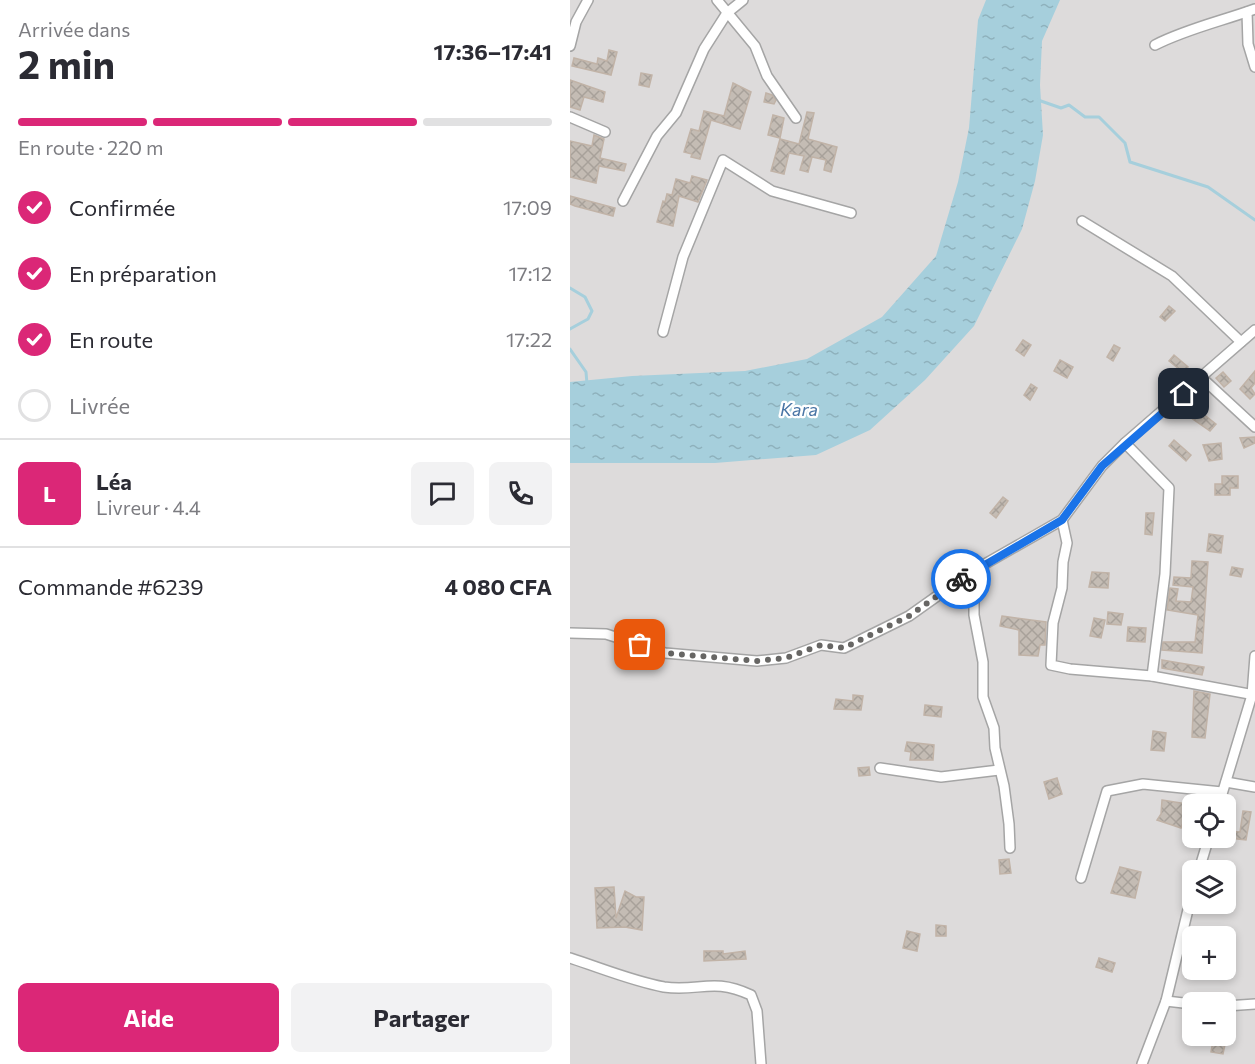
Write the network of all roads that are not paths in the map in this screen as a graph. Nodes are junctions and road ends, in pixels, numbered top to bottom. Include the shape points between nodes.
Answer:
1 (588, 0) edge
2 (717, 0) edge
3 (743, 0) edge
4 (1251, 11) edge
5 (727, 13) junction
6 (1155, 45) dead end
7 (570, 46) edge
8 (1255, 67) edge
9 (570, 117) edge
10 (796, 118) dead end
11 (605, 132) dead end
12 (623, 201) dead end
13 (851, 213) dead end
14 (1082, 221) dead end
15 (1255, 330) edge
16 (663, 332) dead end
17 (1241, 342) junction
18 (1202, 378) junction
19 (1255, 428) edge
20 (1125, 443) junction
21 (1062, 520) junction
22 (971, 572) junction
23 (570, 633) edge
24 (1255, 656) edge
25 (1152, 676) junction
26 (1254, 695) edge
27 (880, 768) dead end
28 (999, 770) junction
29 (1226, 782) junction
30 (1255, 787) edge
31 (1222, 792) joint
32 (1010, 848) dead end
33 (1081, 878) dead end
34 (1187, 914) edge
35 (570, 958) edge
36 (1166, 1001) junction
37 (1182, 1003) edge
38 (1255, 1004) edge
39 (1236, 1005) edge
40 (761, 1064) edge
41 (1142, 1064) edge

1 - 7 street via 576,22
2 - 5 street
3 - 5 street
4 - 6 street via 1178,33
4 - 8 street via 1248,44
5 - 10 street via 754,46 767,76
5 - 12 street via 704,48 676,113 657,136
9 - 11 street
13 - 16 street via 772,190 723,160 683,257
14 - 17 street via 1172,276
15 - 17 street
17 - 18 street
18 - 19 street
18 - 20 street
20 - 21 street via 1102,466
20 - 25 street via 1169,488 1165,574
21 - 22 street
21 - 25 street via 1067,543 1053,623 1052,665
22 - 23 street via 909,616 844,648 811,647 772,660 665,653 606,634
22 - 28 street via 983,662 983,697 994,728
24 - 26 street
25 - 26 street
26 - 29 street
27 - 28 street via 940,777
28 - 32 street
29 - 30 street
29 - 31 street
31 - 33 street via 1143,784 1107,791
34 - 36 street
35 - 40 street via 664,987 732,986 751,995 757,1011
36 - 37 street
36 - 41 street
38 - 39 street

